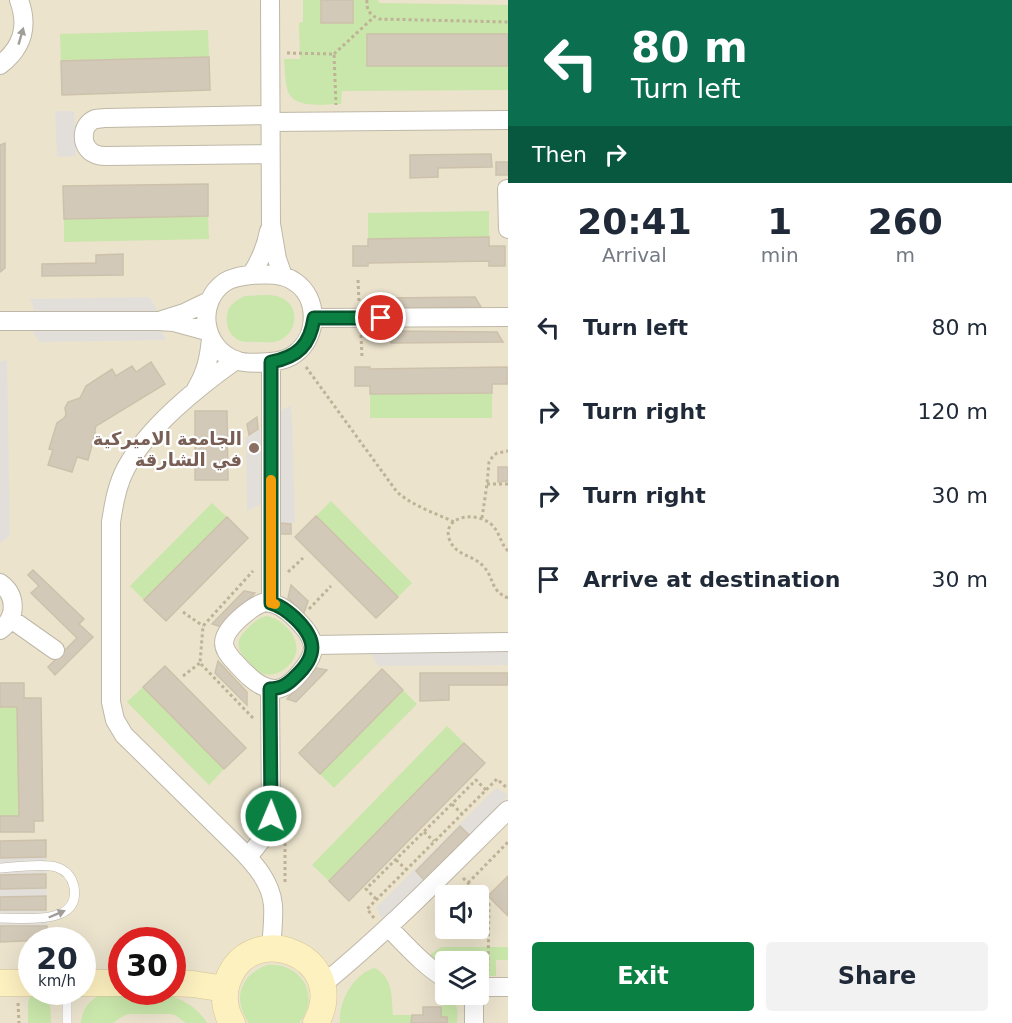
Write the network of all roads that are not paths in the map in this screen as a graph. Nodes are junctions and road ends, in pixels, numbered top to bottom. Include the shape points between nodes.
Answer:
1 (19, 0) edge
2 (270, 0) edge
3 (0, 65) edge
4 (270, 118) junction
5 (508, 120) edge
6 (270, 154) junction
7 (507, 189) edge
8 (271, 224) junction
9 (508, 229) edge
10 (251, 275) junction
11 (283, 276) junction
12 (209, 302) junction
13 (508, 317) edge
14 (314, 318) junction
15 (0, 321) edge
16 (158, 321) junction
17 (209, 335) junction
18 (236, 360) junction
19 (271, 362) junction
20 (194, 391) junction
21 (0, 583) edge
22 (271, 603) junction
23 (5, 624) edge
24 (508, 642) edge
25 (313, 645) junction
26 (55, 650) dead end
27 (270, 689) junction
28 (508, 810) edge
29 (248, 857) junction
30 (0, 867) edge
31 (0, 918) edge
32 (382, 923) junction
33 (271, 948) junction
34 (435, 971) edge
35 (0, 983) edge
36 (18, 983) edge
37 (186, 984) edge
38 (322, 985) junction
39 (508, 987) edge
40 (225, 989) junction
41 (489, 989) edge
42 (67, 1005) edge
43 (477, 1005) edge
44 (320, 1021) edge
45 (68, 1023) edge
46 (232, 1023) edge
47 (474, 1023) edge

3 -> 1 street via 10,57 23,34
2 - 4 street
4 - 5 street
4 - 6 street
4 - 6 street via 96,119 88,124 84,141 88,150 105,156
6 - 8 street
7 - 9 street
8 - 10 street via 261,259
8 - 11 street
10 - 11 street
10 - 12 street via 226,281
11 - 14 street via 306,291
12 - 16 street
12 - 17 street
13 - 14 street
14 - 19 street via 306,344 284,360
15 - 16 street
16 - 17 street via 174,322
17 - 18 street via 217,348
17 - 20 street via 209,358
18 - 19 street
18 - 20 street
19 - 22 street
20 - 29 street via 139,447 116,495 111,522 111,702 124,735
21 - 23 street via 13,600 14,610
22 - 25 street via 284,608 309,634
22 - 27 street via 250,609 230,629 224,644 256,683
23 - 26 street
24 - 25 street
25 - 27 street via 309,661 299,673 286,685
27 - 29 street via 271,816
28 - 32 street via 451,866
29 - 33 street via 264,879 273,904
31 -> 30 lane via 58,916 68,910 75,890 72,879 55,866
32 - 34 street
32 - 38 street via 354,959
33 - 38 street via 298,954 317,972
33 - 40 street via 241,961
35 - 36 street
37 - 40 street
38 - 44 street
39 - 41 street
40 - 46 street via 225,1005
42 - 45 lane
43 - 47 street

